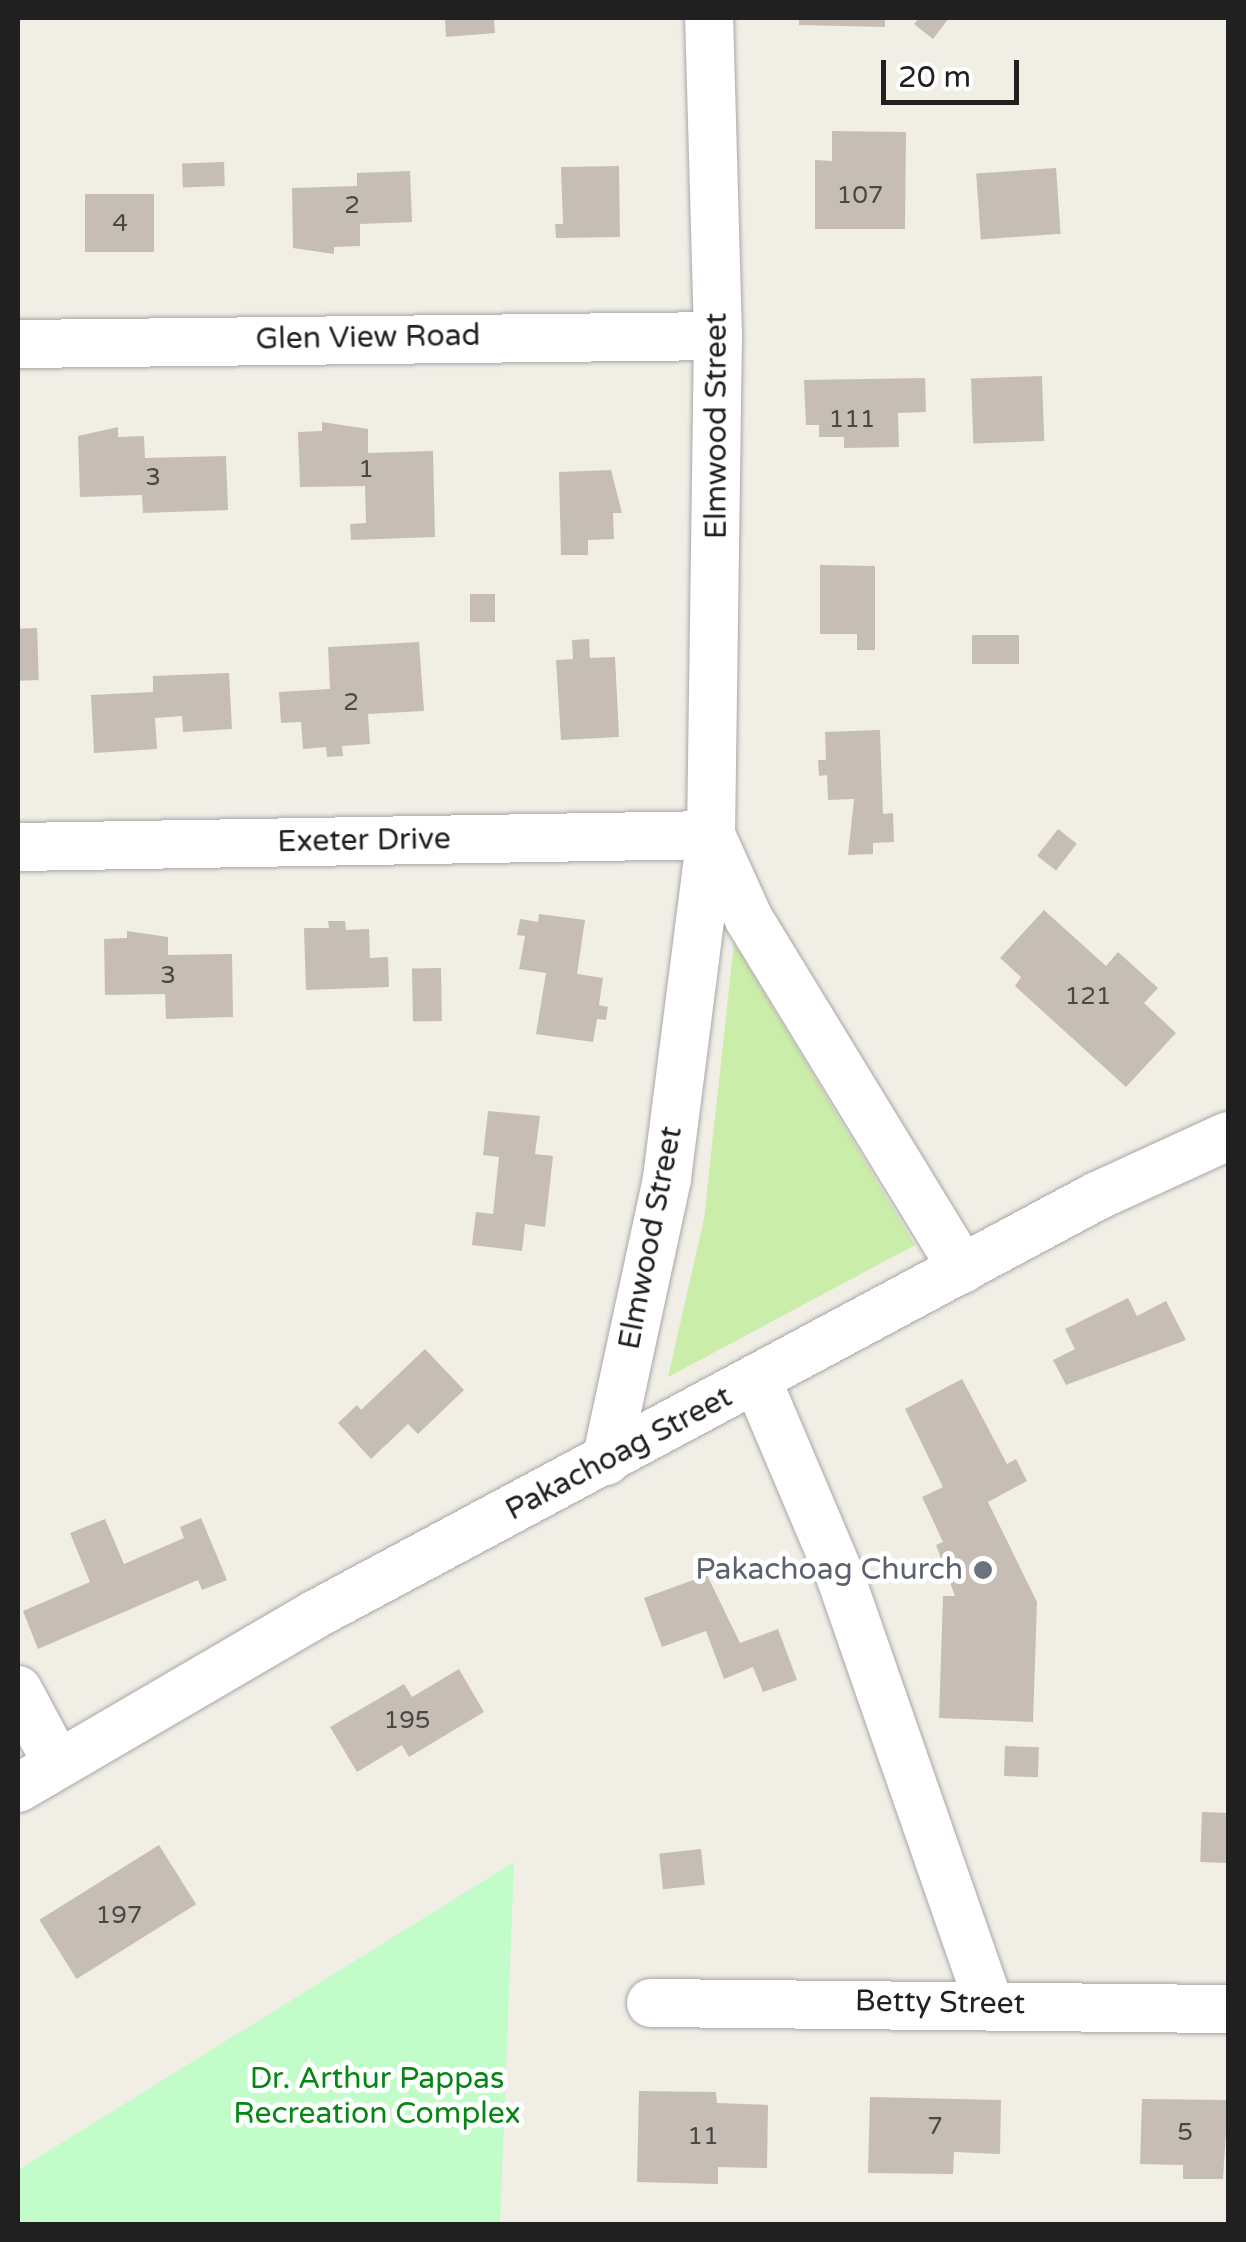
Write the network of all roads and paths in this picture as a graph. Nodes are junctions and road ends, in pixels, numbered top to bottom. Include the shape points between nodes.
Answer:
1 (709, 18) edge
2 (718, 336) junction
3 (18, 344) edge
4 (711, 835) junction
5 (18, 847) edge
6 (1228, 1136) edge
7 (963, 1269) junction
8 (757, 1380) junction
9 (606, 1461) junction
10 (18, 1690) edge
11 (37, 1776) edge
12 (988, 2002) junction
13 (652, 2003) dead end
14 (1228, 2009) edge

1 - 2 street, Elmwood Street
2 - 3 street, Glen View Road
2 - 4 street, Elmwood Street
4 - 5 street, Exeter Drive
4 - 7 street, Elmwood Street via 748,919
4 - 9 street, Elmwood Street via 666,1178
6 - 7 street, Pakachoag Street via 1097,1196
7 - 8 street, Pakachoag Street
8 - 9 street, Pakachoag Street
8 - 12 street via 840,1574
9 - 11 street, Pakachoag Street via 314,1614
10 - 11 street
12 - 13 street, Betty Street
12 - 14 street, Betty Street

